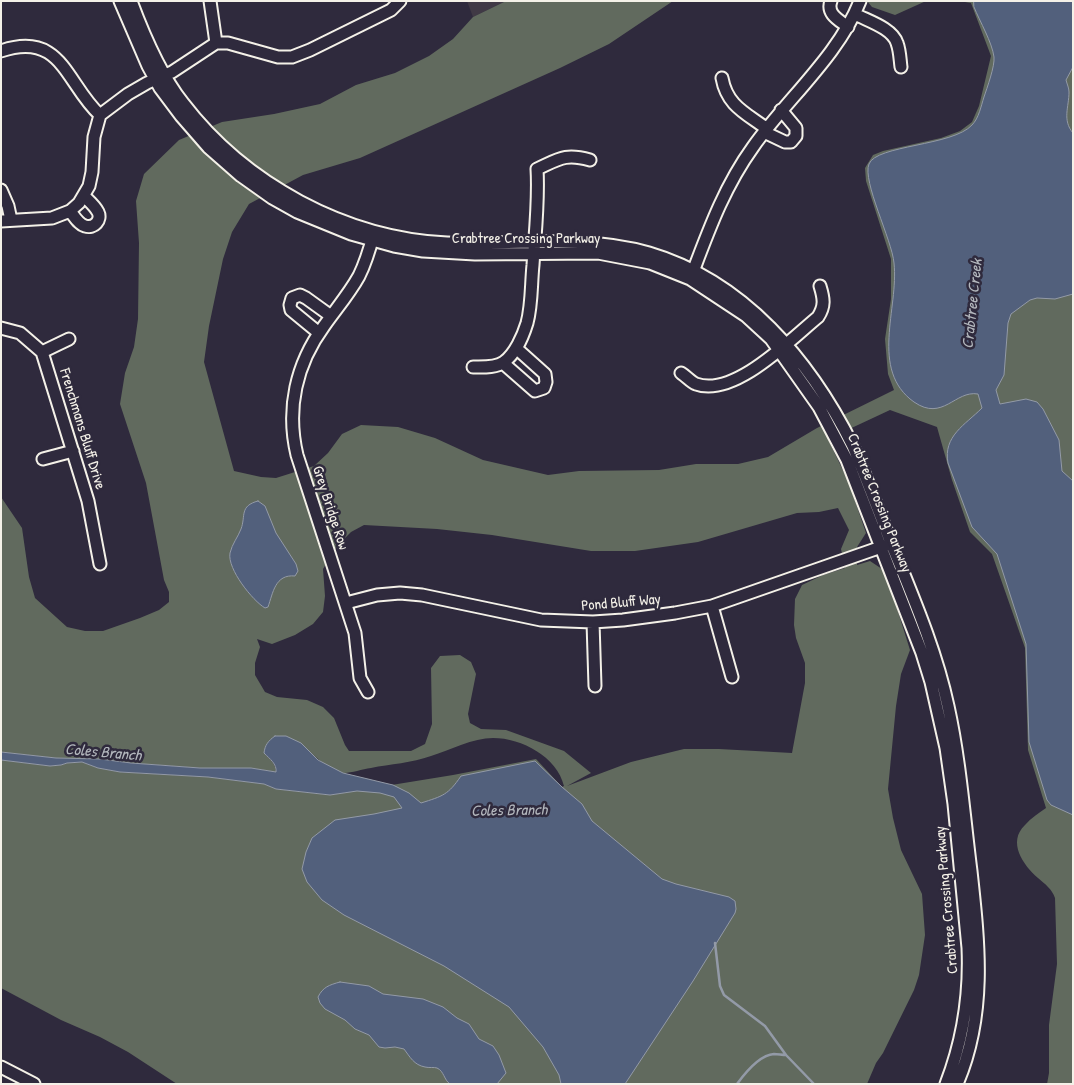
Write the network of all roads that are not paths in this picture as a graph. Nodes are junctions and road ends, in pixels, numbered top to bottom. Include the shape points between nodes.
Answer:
1 (120, 1) edge
2 (131, 1) edge
3 (210, 1) edge
4 (400, 1) edge
5 (830, 1) edge
6 (858, 2) edge
7 (855, 14) junction
8 (848, 27) junction
9 (216, 43) junction
10 (1, 51) edge
11 (901, 67) dead end
12 (160, 78) junction
13 (722, 78) dead end
14 (781, 110) junction
15 (100, 115) junction
16 (766, 131) junction
17 (590, 160) dead end
18 (1, 190) edge
19 (84, 196) junction
20 (70, 211) junction
21 (6, 220) edge
22 (373, 235) junction
23 (534, 248) junction
24 (692, 274) junction
25 (820, 286) dead end
26 (331, 316) junction
27 (1, 328) edge
28 (319, 333) junction
29 (69, 339) dead end
30 (782, 346) junction
31 (516, 348) junction
32 (42, 352) junction
33 (503, 363) junction
34 (474, 367) dead end
35 (681, 373) dead end
36 (73, 451) junction
37 (43, 459) dead end
38 (886, 545) junction
39 (100, 564) dead end
40 (346, 604) junction
41 (712, 606) junction
42 (593, 622) junction
43 (732, 677) dead end
44 (595, 686) dead end
45 (368, 692) dead end
46 (1, 1067) edge
47 (34, 1084) edge
48 (946, 1084) edge
49 (956, 1084) edge

1 - 12 street, Crabtree Crossing Parkway via 133,34
2 - 12 street, Crabtree Crossing Parkway
3 - 9 street
4 - 9 street via 391,10 292,57 278,57 228,43
5 - 8 street via 829,10 833,16
6 - 7 street
7 - 8 street
7 - 11 street via 894,37
8 - 14 street
9 - 12 street
10 - 15 street via 22,47 51,53 65,66 82,95
12 - 15 street via 128,94
12 - 22 street, Crabtree Crossing Parkway via 171,103 191,127 242,176 272,198 309,218 345,232
13 - 16 street via 731,102
14 - 16 street
14 - 16 street via 796,128 794,140 785,142
15 - 19 street via 94,137 91,179
16 - 24 street via 733,178
17 - 23 street via 565,156 537,169
18 - 21 street via 8,206
19 - 20 street
19 - 20 street via 97,209 99,220 96,224 85,226
20 - 21 street via 52,218
22 - 23 street, Crabtree Crossing Parkway
22 - 26 street, Grey Bridge Row via 359,275
23 - 24 street, Crabtree Crossing Parkway via 587,242 626,247 649,253
23 - 31 street via 527,323
24 - 30 street, Crabtree Crossing Parkway via 713,281 744,303
25 - 30 street via 823,310
26 - 28 street, Grey Bridge Row
26 - 28 street via 300,295 292,298 291,310
27 - 32 street via 20,333
28 - 40 street, Grey Bridge Row via 296,382 292,405 293,440
29 - 32 street
30 - 35 street via 753,371 725,383 695,384
30 - 38 street, Crabtree Crossing Parkway via 822,391 842,424 862,468
31 - 33 street
31 - 33 street via 545,374 544,388 535,391 529,388
32 - 36 street, Frenchmans Bluff Drive
33 - 34 street
36 - 37 street
36 - 39 street, Frenchmans Bluff Drive via 88,501
38 - 41 street, Pond Bluff Way
38 - 48 street, Crabtree Crossing Parkway via 931,682 946,748 954,804 969,986 961,1036
38 - 49 street, Crabtree Crossing Parkway via 928,636 948,705 960,776 978,935 979,972 972,1034
40 - 42 street, Pond Bluff Way via 388,593 410,593 523,617
40 - 45 street, Grey Bridge Row via 357,645 360,678
41 - 42 street, Pond Bluff Way
41 - 43 street
42 - 44 street
46 - 47 street

